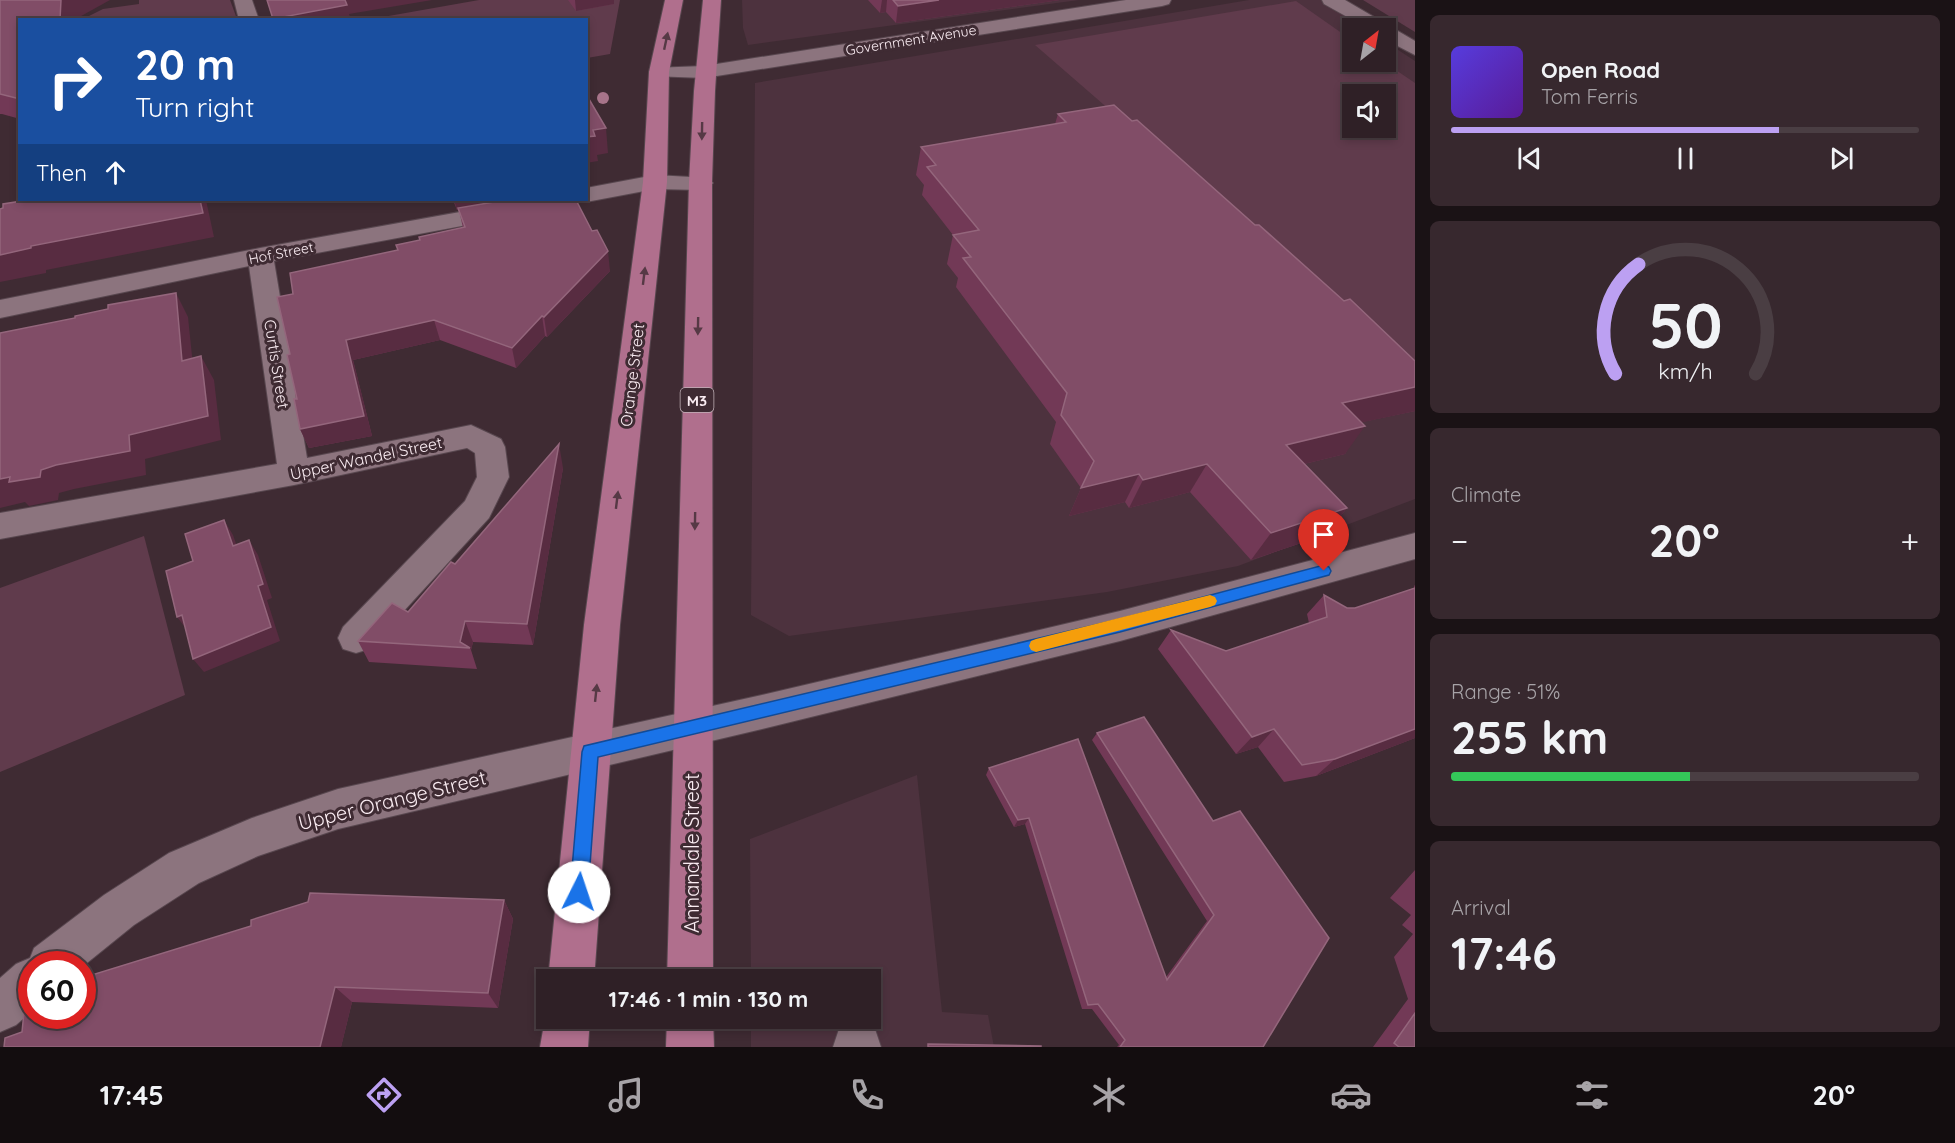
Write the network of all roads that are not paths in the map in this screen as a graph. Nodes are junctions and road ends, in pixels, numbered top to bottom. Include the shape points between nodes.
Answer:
1 (243, 0) edge
2 (675, 0) edge
3 (712, 0) edge
4 (1162, 0) edge
5 (1331, 0) edge
6 (248, 18) edge
7 (1362, 18) edge
8 (1396, 38) edge
9 (1415, 49) edge
10 (659, 72) junction
11 (704, 72) junction
12 (655, 182) junction
13 (701, 183) junction
14 (588, 195) edge
15 (558, 201) edge
16 (260, 256) junction
17 (0, 309) edge
18 (294, 473) junction
19 (0, 526) edge
20 (1415, 546) edge
21 (356, 638) dead end
22 (691, 727) junction
23 (590, 752) junction
24 (67, 951) edge
25 (572, 969) edge
26 (690, 969) edge
27 (18, 993) edge
28 (0, 1009) edge
29 (566, 1029) edge
30 (690, 1029) edge
31 (564, 1047) edge
32 (690, 1047) edge

1 - 6 street
10 -> 2 main road, Orange Street
3 - 11 main road, M3
4 - 11 street, Government Avenue
5 - 7 street
8 - 9 street
10 - 11 street, Government Avenue
10 - 12 main road, Orange Street
11 -> 13 main road, M3
12 - 13 street
12 - 14 street
23 -> 12 main road, Orange Street
13 -> 22 main road, M3
15 - 16 street, Hof Street
16 - 17 street, Hof Street
16 - 18 street, Curtis Street
18 - 19 street, Upper Wandel Street
18 - 21 street, Upper Wandel Street via 471,436 490,447 493,477 477,509
20 - 22 street, Upper Orange Street via 1120,626
22 - 23 street, Upper Orange Street
22 - 26 main road, Annandale Street / M3
23 - 24 street, Upper Orange Street via 338,809 252,838 184,868 119,910
23 - 25 main road
27 - 28 street
29 - 31 main road
30 - 32 main road

